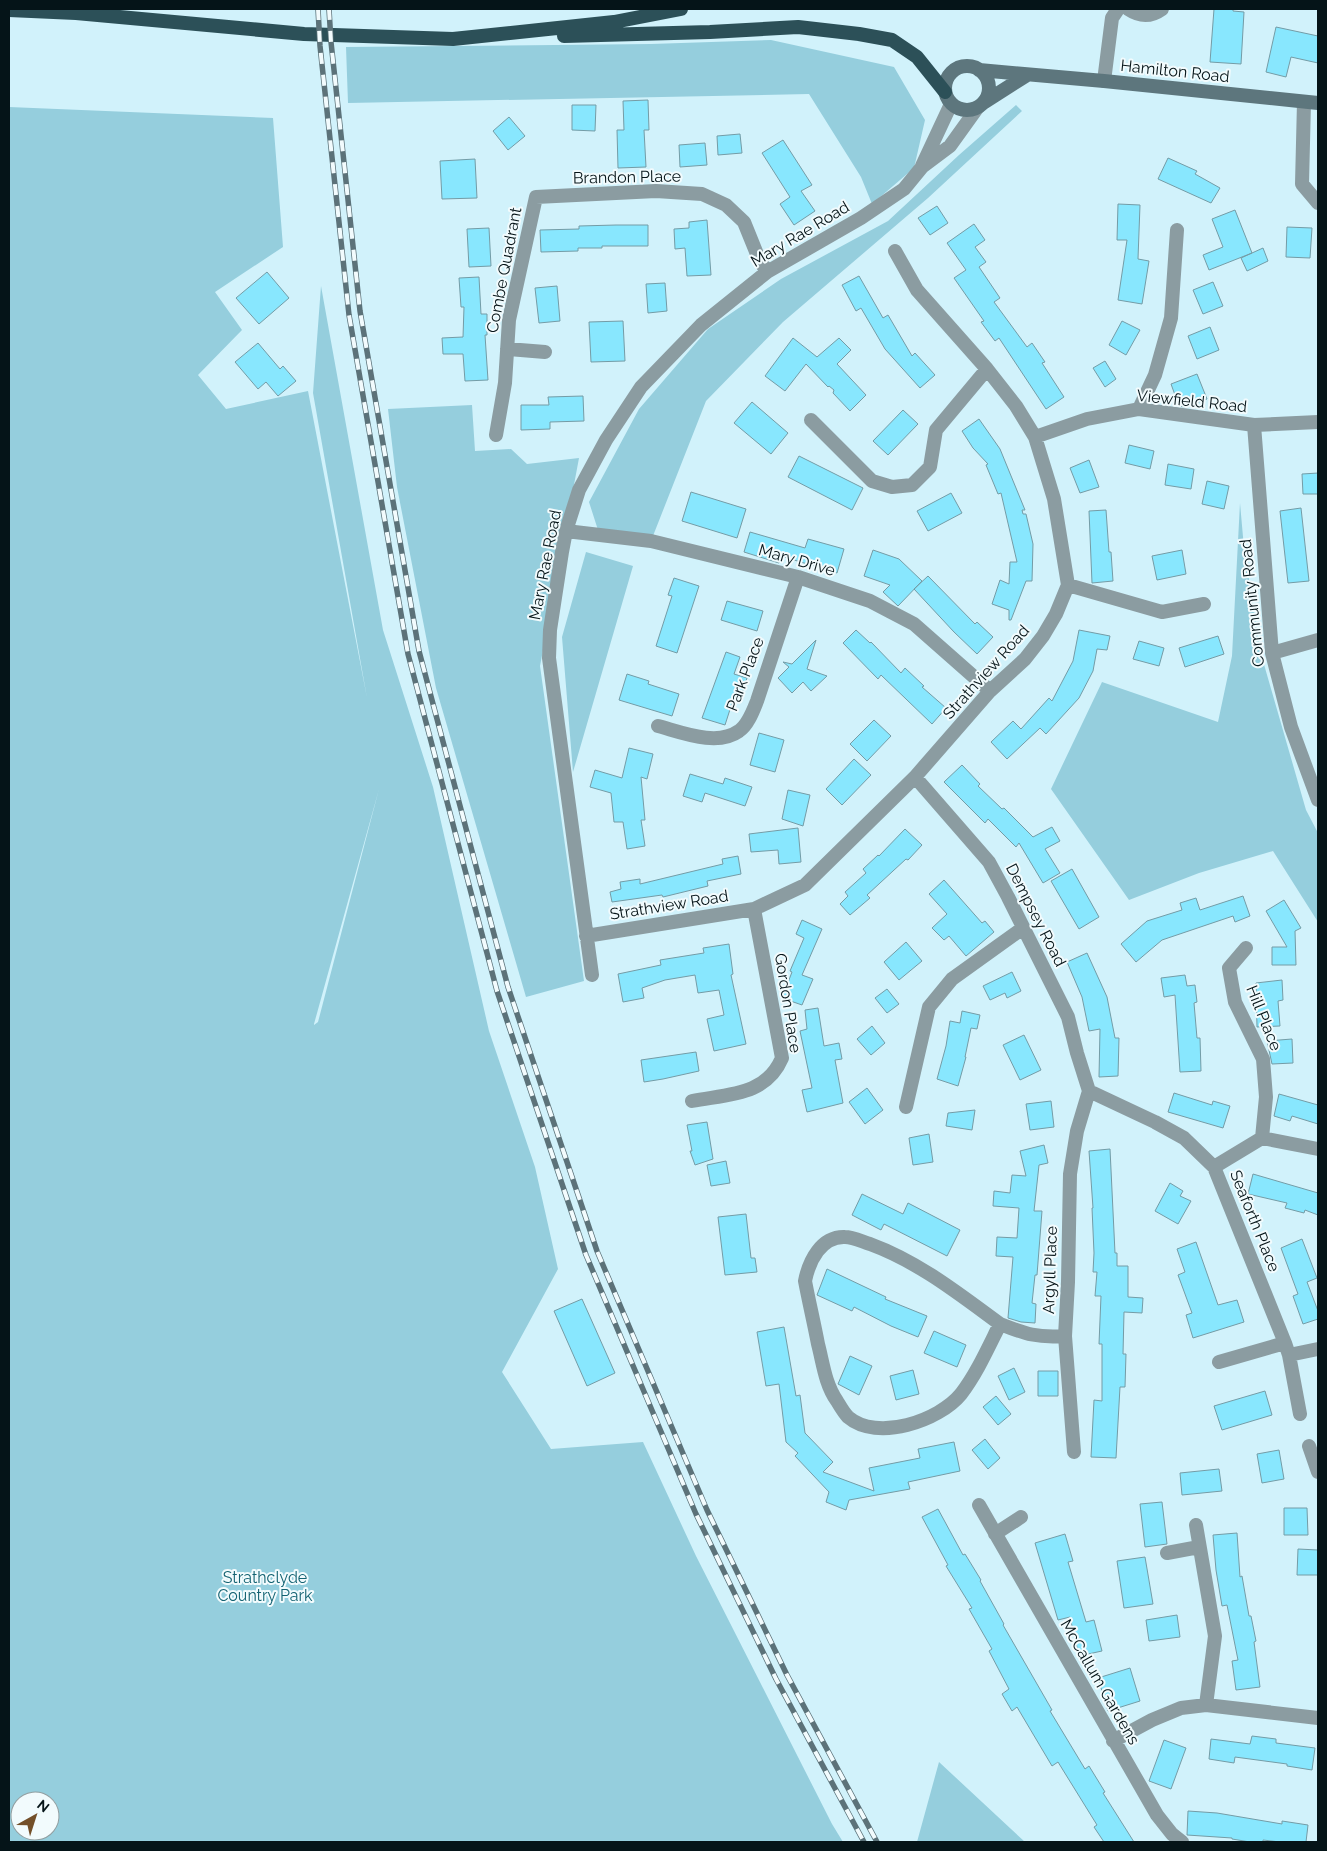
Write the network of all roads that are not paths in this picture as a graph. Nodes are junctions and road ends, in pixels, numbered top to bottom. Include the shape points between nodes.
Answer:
1 (680, 9) edge
2 (1118, 9) edge
3 (1128, 9) edge
4 (1162, 9) edge
5 (9, 10) edge
6 (453, 39) junction
7 (979, 70) junction
8 (1027, 75) junction
9 (1104, 81) junction
10 (948, 98) junction
11 (1311, 103) edge
12 (981, 105) junction
13 (922, 167) junction
14 (536, 197) joint
15 (1318, 202) edge
16 (1177, 230) dead end
17 (895, 251) dead end
18 (767, 272) junction
19 (507, 349) junction
20 (546, 352) dead end
21 (987, 369) junction
22 (1138, 410) junction
23 (811, 420) dead end
24 (1318, 422) edge
25 (1254, 425) junction
26 (496, 435) dead end
27 (1035, 437) junction
28 (566, 531) junction
29 (798, 577) junction
30 (1068, 585) junction
31 (1204, 604) dead end
32 (1318, 640) edge
33 (1272, 653) junction
34 (990, 691) junction
35 (658, 726) dead end
36 (915, 777) junction
37 (1318, 800) edge
38 (754, 909) junction
39 (1023, 928) junction
40 (586, 936) junction
41 (1246, 948) dead end
42 (592, 975) dead end
43 (1089, 1091) junction
44 (692, 1101) dead end
45 (906, 1107) dead end
46 (1262, 1138) junction
47 (1318, 1149) edge
48 (1214, 1167) junction
49 (1000, 1324) junction
50 (1065, 1336) junction
51 (1287, 1349) junction
52 (1318, 1349) edge
53 (1219, 1362) dead end
54 (1300, 1414) dead end
55 (1309, 1446) dead end
56 (1074, 1452) dead end
57 (1318, 1472) edge
58 (979, 1505) dead end
59 (1021, 1517) dead end
60 (1196, 1525) dead end
61 (996, 1534) junction
62 (1199, 1547) junction
63 (1168, 1553) dead end
64 (1206, 1704) junction
65 (1318, 1718) edge
66 (1113, 1741) junction
67 (1182, 1842) edge

1 - 6 highway via 614,22
2 - 9 street via 1112,18
3 - 4 street via 1150,15
5 - 6 highway via 304,34
6 - 10 highway via 798,27 892,40 917,58
7 - 8 main road, Hamilton Road
7 - 10 main road via 958,68 948,78
7 - 12 main road via 987,82 987,96
8 - 9 main road, Hamilton Road
8 - 12 main road
9 - 11 main road, Hamilton Road
10 - 12 main road via 965,110
10 - 13 street, Mary Rae Road
11 - 15 street via 1302,184
12 - 13 street, Mary Rae Road via 950,146
13 - 18 street, Mary Rae Road via 904,188 861,218
14 - 18 street, Brandon Place via 656,191 702,194 726,205 744,222
14 - 19 street, Combe Quadrant via 509,320
16 - 22 street via 1171,318 1155,375
17 - 21 street via 917,290
18 - 28 street, Mary Rae Road via 701,325 641,387 606,440 579,490
19 - 20 street, Combe Quadrant
19 - 26 street, Combe Quadrant
21 - 23 street via 936,430 930,467 912,485 892,487 872,481
21 - 27 street
22 - 25 street, Viewfield Road
22 - 27 street, Viewfield Road via 1087,419
24 - 25 street, Viewfield Road
25 - 33 street, Community Road
27 - 30 street via 1054,499
28 - 29 street, Mary Drive via 650,541
28 - 40 street, Mary Rae Road via 550,630 550,658
29 - 34 street, Mary Drive via 870,601 914,624
29 - 35 street, Park Place via 757,701 739,731 706,739
30 - 31 street via 1162,612
30 - 34 street, Strathview Road via 1043,636 1025,659
32 - 33 street
33 - 37 street, Community Road via 1291,727
34 - 36 street, Strathview Road
36 - 38 street, Strathview Road via 805,885
36 - 39 street, Dempsey Road via 989,862
38 - 40 street, Strathview Road
38 - 44 street, Gordon Place via 782,1058 778,1069 768,1080 753,1089
39 - 43 street, Dempsey Road via 1068,1016
39 - 45 street via 952,979 929,1006
40 - 42 street, Mary Rae Road
41 - 46 street, Hill Place via 1229,968 1235,1002 1263,1059 1266,1097
43 - 48 street, Seaforth Place via 1184,1138
43 - 50 street, Argyll Place via 1077,1131 1070,1174
46 - 47 street
46 - 48 street
48 - 51 street, Seaforth Place
49 - 49 street via 913,1264 855,1239 828,1240 815,1254 807,1271 805,1281 826,1381 848,1416 860,1424 895,1428 935,1416 960,1395
49 - 50 street via 1028,1335
50 - 56 street, Argyll Place
51 - 52 street
51 - 53 street
51 - 54 street, Seaforth Place
55 - 57 street
58 - 61 street, McCallum Gardens
59 - 61 street
60 - 62 street
61 - 66 street, McCallum Gardens
62 - 63 street
62 - 64 street via 1215,1636
64 - 65 street
64 - 66 street via 1181,1708
66 - 67 street, McCallum Gardens via 1157,1815

